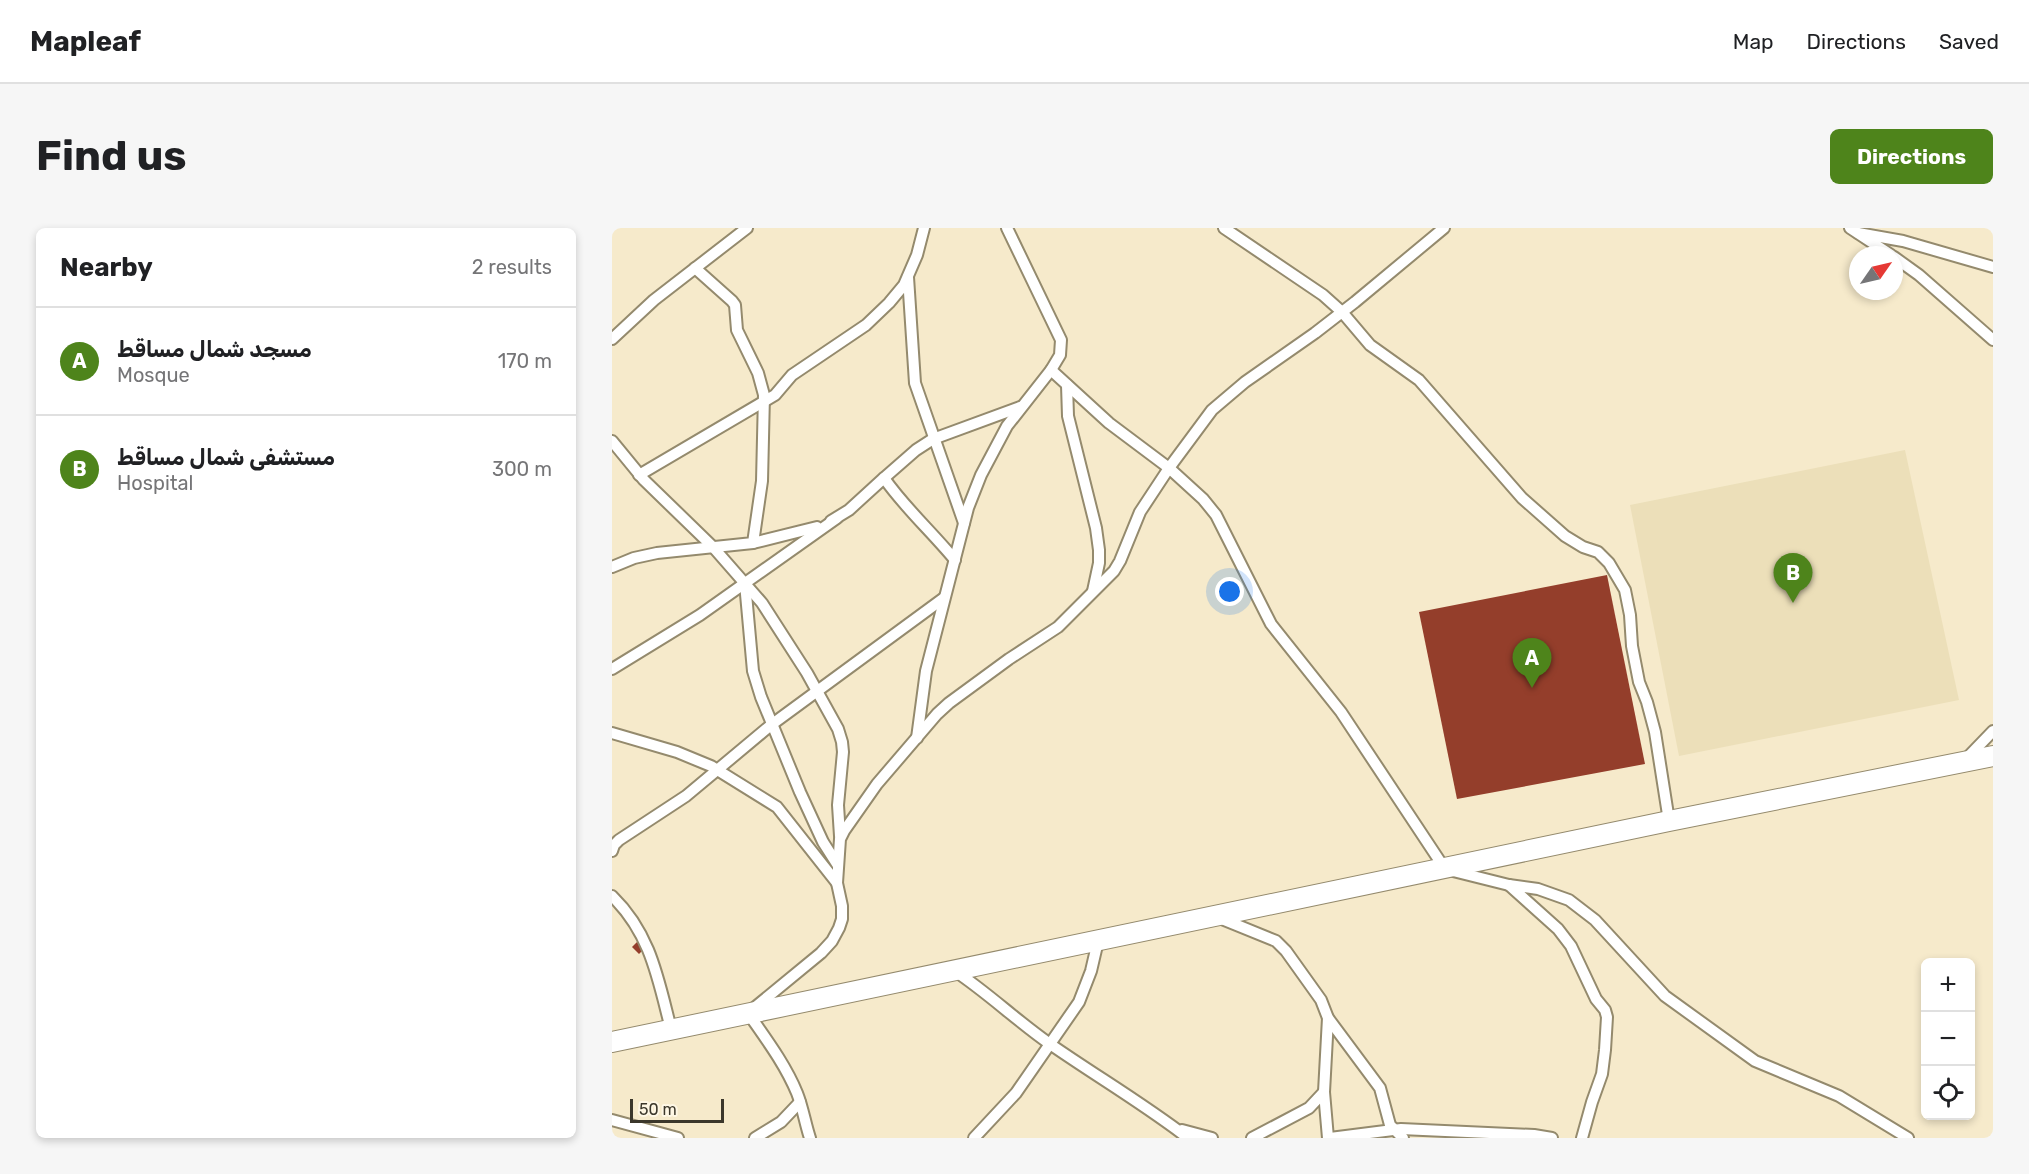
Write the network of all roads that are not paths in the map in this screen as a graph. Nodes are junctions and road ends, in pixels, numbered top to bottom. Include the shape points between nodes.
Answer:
1 (747, 228) edge
2 (924, 228) edge
3 (998, 228) edge
4 (1007, 228) edge
5 (1224, 228) edge
6 (1444, 228) edge
7 (1854, 230) edge
8 (1877, 246) edge
9 (1016, 247) junction
10 (1903, 264) edge
11 (1993, 267) edge
12 (695, 268) junction
13 (908, 277) junction
14 (1342, 312) junction
15 (612, 339) edge
16 (1993, 340) edge
17 (1051, 370) junction
18 (1067, 385) junction
19 (765, 401) junction
20 (1022, 406) junction
21 (935, 438) junction
22 (612, 441) edge
23 (1169, 468) junction
24 (639, 475) junction
25 (884, 478) junction
26 (837, 518) junction
27 (964, 524) junction
28 (753, 543) junction
29 (713, 547) junction
30 (955, 560) junction
31 (612, 567) edge
32 (745, 583) junction
33 (1093, 591) junction
34 (944, 598) junction
35 (612, 669) edge
36 (817, 692) junction
37 (771, 725) junction
38 (1993, 731) edge
39 (612, 733) edge
40 (917, 738) junction
41 (1993, 756) edge
42 (1963, 762) junction
43 (716, 769) junction
44 (1669, 821) junction
45 (840, 839) junction
46 (612, 851) edge
47 (838, 864) junction
48 (1445, 868) junction
49 (837, 883) junction
50 (1509, 885) junction
51 (612, 896) edge
52 (1217, 917) junction
53 (1098, 941) junction
54 (955, 970) junction
55 (748, 1013) junction
56 (1328, 1018) junction
57 (671, 1029) junction
58 (612, 1042) edge
59 (1051, 1045) junction
60 (1324, 1092) junction
61 (801, 1102) junction
62 (612, 1120) edge
63 (636, 1126) junction
64 (1176, 1129) junction
65 (1399, 1134) edge
66 (809, 1136) edge
67 (634, 1138) edge
68 (678, 1138) edge
69 (755, 1138) edge
70 (974, 1138) edge
71 (1188, 1138) edge
72 (1212, 1138) edge
73 (1252, 1138) edge
74 (1329, 1138) edge
75 (1552, 1138) edge
76 (1582, 1138) edge
77 (1908, 1138) edge

1 - 12 street
2 - 13 street
3 - 9 street
4 - 9 street
5 - 14 street
6 - 14 street
7 - 8 street
7 - 11 street
9 - 17 street via 1061,340 1060,355
10 - 16 street
12 - 15 street
12 - 19 street via 735,305 737,330 758,373
13 - 19 street via 879,315 792,375
13 - 21 street via 913,372
14 - 23 street via 1228,395 1212,410
14 - 44 street via 1370,345 1419,380 1522,498 1565,536 1598,552 1609,563 1625,590 1632,646 1655,732
17 - 18 street
17 - 20 street
18 - 23 street
18 - 33 street via 1068,416 1099,550
19 - 24 street
19 - 28 street via 762,481
20 - 21 street
20 - 27 street via 1006,426 981,475
21 - 25 street
21 - 27 street
22 - 24 street
23 - 33 street via 1140,512 1114,571
23 - 48 street via 1216,515 1270,624 1341,712
24 - 29 street
25 - 26 street
25 - 30 street
26 - 28 street via 812,529
26 - 32 street
27 - 30 street
28 - 29 street
29 - 31 street via 657,553
29 - 32 street
30 - 34 street
32 - 35 street
32 - 36 street via 772,616
32 - 37 street via 753,671
33 - 40 street via 1058,627 949,703
34 - 36 street
34 - 40 street via 926,672
36 - 37 street
36 - 45 street via 842,742
37 - 43 street
37 - 47 street via 823,842
38 - 42 street
39 - 43 street via 677,752
40 - 45 street via 877,784
41 - 42 highway
42 - 44 highway
43 - 46 street via 686,796 619,840
43 - 49 street via 777,807
44 - 48 highway
45 - 47 street
47 - 49 street
48 - 50 street
48 - 52 highway
49 - 55 street via 842,919 832,941
50 - 76 street via 1558,929 1605,1010 1604,1062
50 - 77 street via 1538,889 1569,900 1595,920 1665,996 1755,1061 1839,1096
51 - 57 street via 638,928 652,954
52 - 53 highway
52 - 56 street via 1276,941 1321,1000
53 - 54 highway
53 - 59 street via 1084,994
54 - 55 highway
54 - 59 street
55 - 57 highway
55 - 61 street via 779,1058
56 - 60 street
56 - 65 street via 1380,1088 1386,1115
57 - 58 highway
59 - 64 street
59 - 70 street via 1016,1094
60 - 73 street via 1309,1108
60 - 74 street
61 - 66 street
61 - 69 street via 781,1122
62 - 63 street
63 - 67 street
63 - 68 street
64 - 71 street
64 - 72 street
65 - 74 street
65 - 75 street

